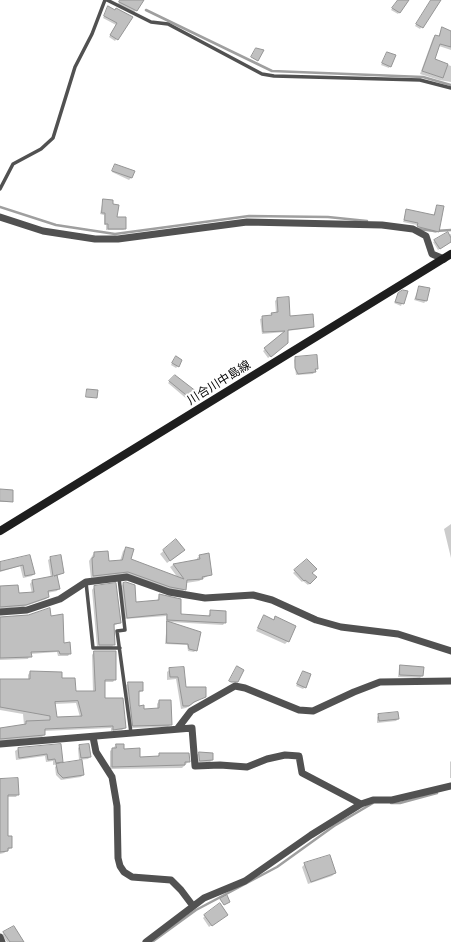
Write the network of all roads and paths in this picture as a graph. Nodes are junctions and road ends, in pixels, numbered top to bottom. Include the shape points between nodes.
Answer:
1 (106, 0) edge
2 (451, 88) edge
3 (0, 189) edge
4 (0, 217) edge
5 (447, 256) edge
6 (0, 531) edge
7 (119, 578) junction
8 (86, 582) junction
9 (0, 612) edge
10 (120, 648) junction
11 (451, 651) edge
12 (451, 681) edge
13 (178, 728) junction
14 (130, 733) junction
15 (93, 737) junction
16 (0, 744) edge
17 (451, 786) edge
18 (361, 804) junction
19 (193, 906) junction
20 (0, 936) edge
21 (2, 942) edge
22 (146, 942) edge

1 - 2 lane via 151,22 168,24 262,74 420,80
1 - 3 lane via 75,68 53,138 41,149 13,164
4 - 5 street via 42,231 95,239 118,239 247,222 382,225 413,229 426,236 432,254
5 - 6 main road, 川合川中島線
7 - 8 street
7 - 10 lane via 125,630 117,631
7 - 11 street via 136,579 169,592 205,598 253,595 272,600 316,620 341,627 398,634
8 - 9 street via 60,599 27,610
8 - 10 lane via 93,648
10 - 14 lane
12 - 13 street via 380,682 313,711 299,710 235,686 191,711
13 - 14 street
13 - 18 street via 192,728 195,766 247,767 267,759 298,756 302,773
14 - 15 street
15 - 16 street
15 - 19 street via 96,752 112,777 117,806 118,858 124,872 132,877 171,880
17 - 18 street via 392,800 373,800
18 - 19 street via 245,881 204,898
19 - 22 street
20 - 21 street

